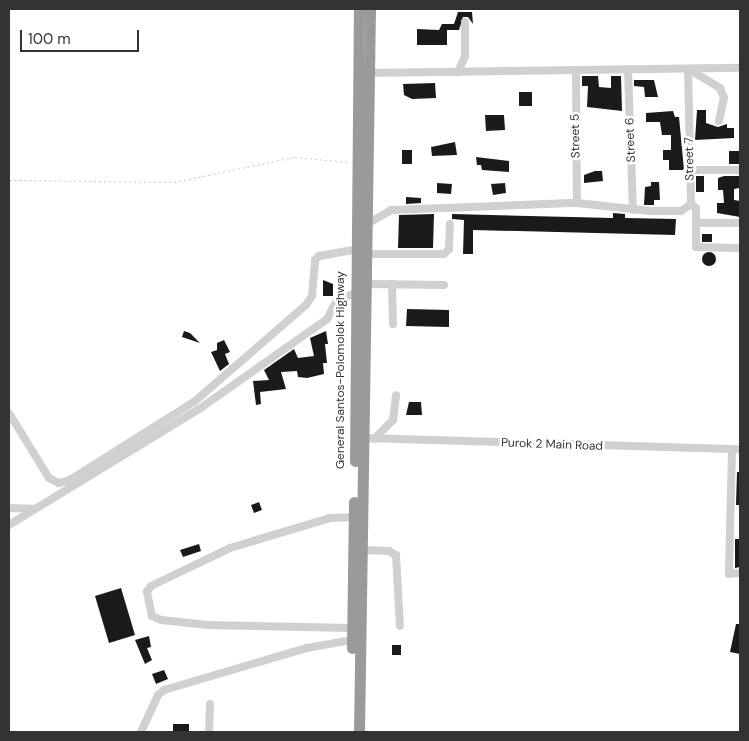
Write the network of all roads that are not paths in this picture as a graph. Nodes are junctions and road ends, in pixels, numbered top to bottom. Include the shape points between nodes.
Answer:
1 (359, 9) edge
2 (370, 9) edge
3 (466, 22) dead end
4 (688, 68) junction
5 (740, 68) edge
6 (628, 69) junction
7 (576, 70) junction
8 (458, 72) junction
9 (364, 73) junction
10 (719, 121) dead end
11 (690, 170) junction
12 (740, 170) edge
13 (577, 203) junction
14 (691, 204) junction
15 (633, 210) dead end
16 (697, 223) junction
17 (740, 223) edge
18 (367, 224) junction
19 (450, 224) dead end
20 (740, 248) edge
21 (363, 250) junction
22 (366, 284) junction
23 (392, 284) junction
24 (444, 285) dead end
25 (355, 293) junction
26 (394, 324) dead end
27 (396, 395) dead end
28 (9, 414) edge
29 (368, 439) junction
30 (736, 449) edge
31 (9, 508) edge
32 (35, 509) junction
33 (354, 517) junction
34 (9, 526) edge
35 (362, 550) junction
36 (740, 573) edge
37 (400, 626) dead end
38 (352, 634) junction
39 (210, 704) dead end
40 (141, 732) edge
41 (209, 732) edge
42 (351, 732) edge
43 (359, 732) edge

1 - 9 highway, General Santos-Polomolok Highway
2 - 9 highway
3 - 8 street via 465,56
4 - 5 street
4 - 6 street
4 - 10 street via 720,88 724,98
4 - 11 street, Street 7
6 - 7 street
6 - 15 street, Street 6
7 - 8 street
7 - 13 street, Street 5
8 - 9 street
9 - 18 highway
9 - 21 highway, General Santos-Polomolok Highway via 357,162
11 - 12 street
11 - 14 street, Street 7
13 - 14 street via 651,211 681,211
13 - 18 street via 391,210
14 - 16 street, Street 7 via 696,208
16 - 17 street
16 - 20 street, Street 7 via 696,247
18 - 21 highway
19 - 21 street via 449,250 444,254
21 - 22 highway
21 - 25 highway, General Santos-Polomolok Highway
21 - 28 street via 318,256 312,296 306,306 194,402 70,480 59,483 49,478
22 - 23 street
22 - 29 highway
23 - 24 street
23 - 26 street
25 - 32 street via 337,300 327,319 202,407
25 - 33 highway, General Santos-Polomolok Highway
27 - 29 street via 393,420
29 - 30 street, Purok 2 Main Road
29 - 35 highway
30 - 36 street via 729,574
31 - 32 street
32 - 34 street
33 - 38 highway, General Santos-Polomolok Highway
33 - 38 street via 330,518 230,548 151,586 147,592 152,616 167,621
35 - 37 street via 389,551 396,555
35 - 43 highway
38 - 40 street via 164,690 158,694
38 - 42 highway, General Santos-Polomolok Highway
39 - 41 street

